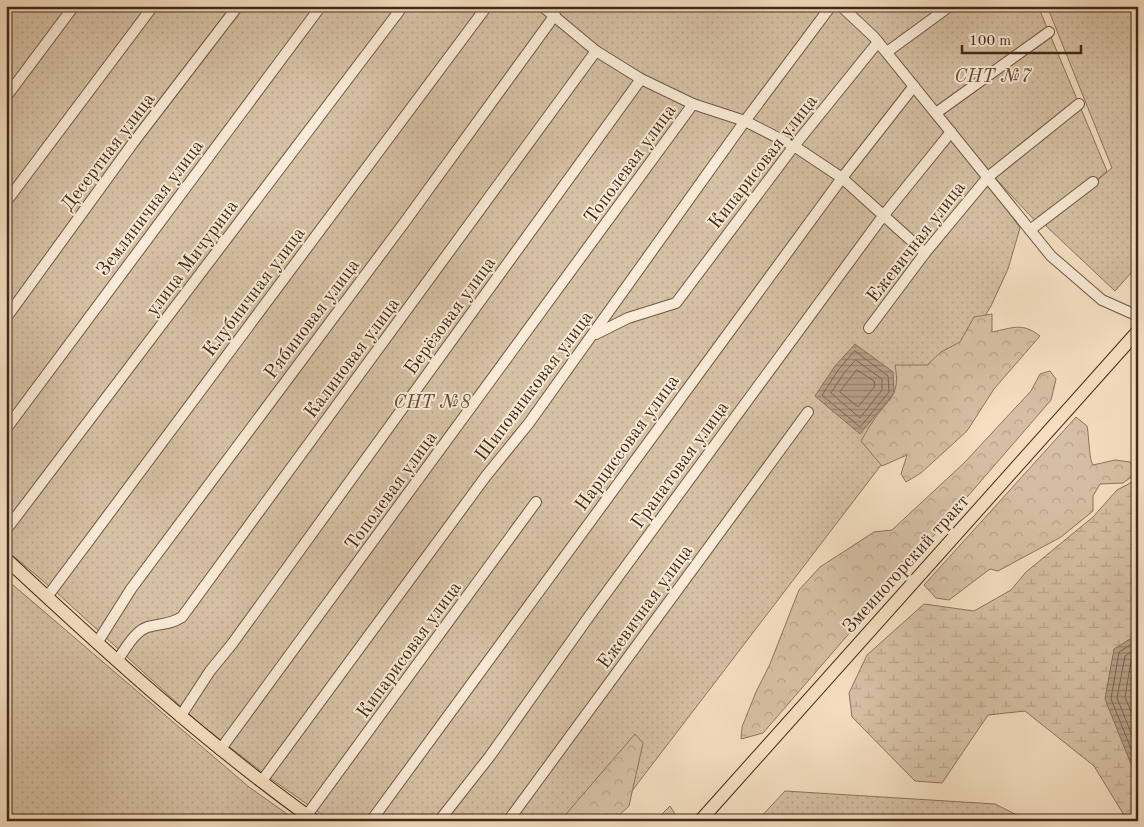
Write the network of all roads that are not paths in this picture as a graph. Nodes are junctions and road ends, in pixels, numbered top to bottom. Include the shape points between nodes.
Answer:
1 (74, 6) edge
2 (153, 6) edge
3 (238, 6) edge
4 (321, 6) edge
5 (403, 6) edge
6 (487, 6) edge
7 (542, 6) edge
8 (831, 6) edge
9 (841, 6) edge
10 (950, 6) edge
11 (555, 15) junction
12 (1050, 32) dead end
13 (878, 42) junction
14 (596, 51) junction
15 (886, 52) junction
16 (641, 80) junction
17 (914, 86) junction
18 (6, 97) edge
19 (693, 104) junction
20 (1079, 104) dead end
21 (936, 113) junction
22 (745, 121) junction
23 (952, 132) junction
24 (794, 146) junction
25 (988, 177) junction
26 (842, 178) junction
27 (1093, 182) dead end
28 (6, 202) edge
29 (883, 216) junction
30 (1030, 230) junction
31 (925, 253) junction
32 (1138, 316) edge
33 (6, 318) edge
34 (870, 328) dead end
35 (1138, 331) edge
36 (594, 335) junction
37 (808, 412) dead end
38 (6, 429) edge
39 (536, 502) dead end
40 (6, 530) edge
41 (6, 559) edge
42 (47, 597) junction
43 (97, 642) junction
44 (117, 661) junction
45 (180, 717) junction
46 (220, 750) junction
47 (261, 782) junction
48 (311, 818) edge
49 (371, 821) edge
50 (439, 821) edge
51 (508, 821) edge
52 (700, 821) edge

1 - 18 street
2 - 28 street
3 - 33 street, Десертная улица via 133,143
4 - 38 street, Земляничная улица
5 - 40 street, улица Мичурина
6 - 42 street, Клубничная улица
7 - 11 street
8 - 22 street, Шиповниковая улица
9 - 13 street
10 - 15 street
11 - 14 street
11 - 43 street, Рябиновая улица via 131,589
12 - 21 street
13 - 15 street
13 - 24 street, Кипарисовая улица
14 - 16 street
14 - 44 street, Калиновая улица via 182,617 170,624 150,626 132,638
15 - 17 street
16 - 19 street
16 - 45 street, Берёзовая улица via 210,671
17 - 21 street
17 - 26 street, Нарциссовая улица
19 - 22 street
19 - 46 street, Тополевая улица
20 - 25 street, Ежевичная улица
21 - 23 street
22 - 24 street
22 - 36 street, Шиповниковая улица
23 - 25 street
23 - 29 street, Гранатовая улица
24 - 26 street
24 - 36 street, Кипарисовая улица via 676,303 628,318
25 - 30 street
25 - 31 street, Ежевичная улица
26 - 29 street
26 - 49 street, Нарциссовая улица
27 - 30 street
29 - 31 street
29 - 50 street, Гранатовая улица via 490,756
30 - 32 street via 1051,256 1102,300
31 - 34 street, Ежевичная улица
35 - 52 main road, Змеиногорский тракт
36 - 47 street, Шиповниковая улица
37 - 51 street, Ежевичная улица
39 - 48 street, Кипарисовая улица
41 - 42 main road
42 - 43 main road
43 - 44 main road
44 - 45 main road
45 - 46 main road
46 - 47 main road
47 - 48 main road

